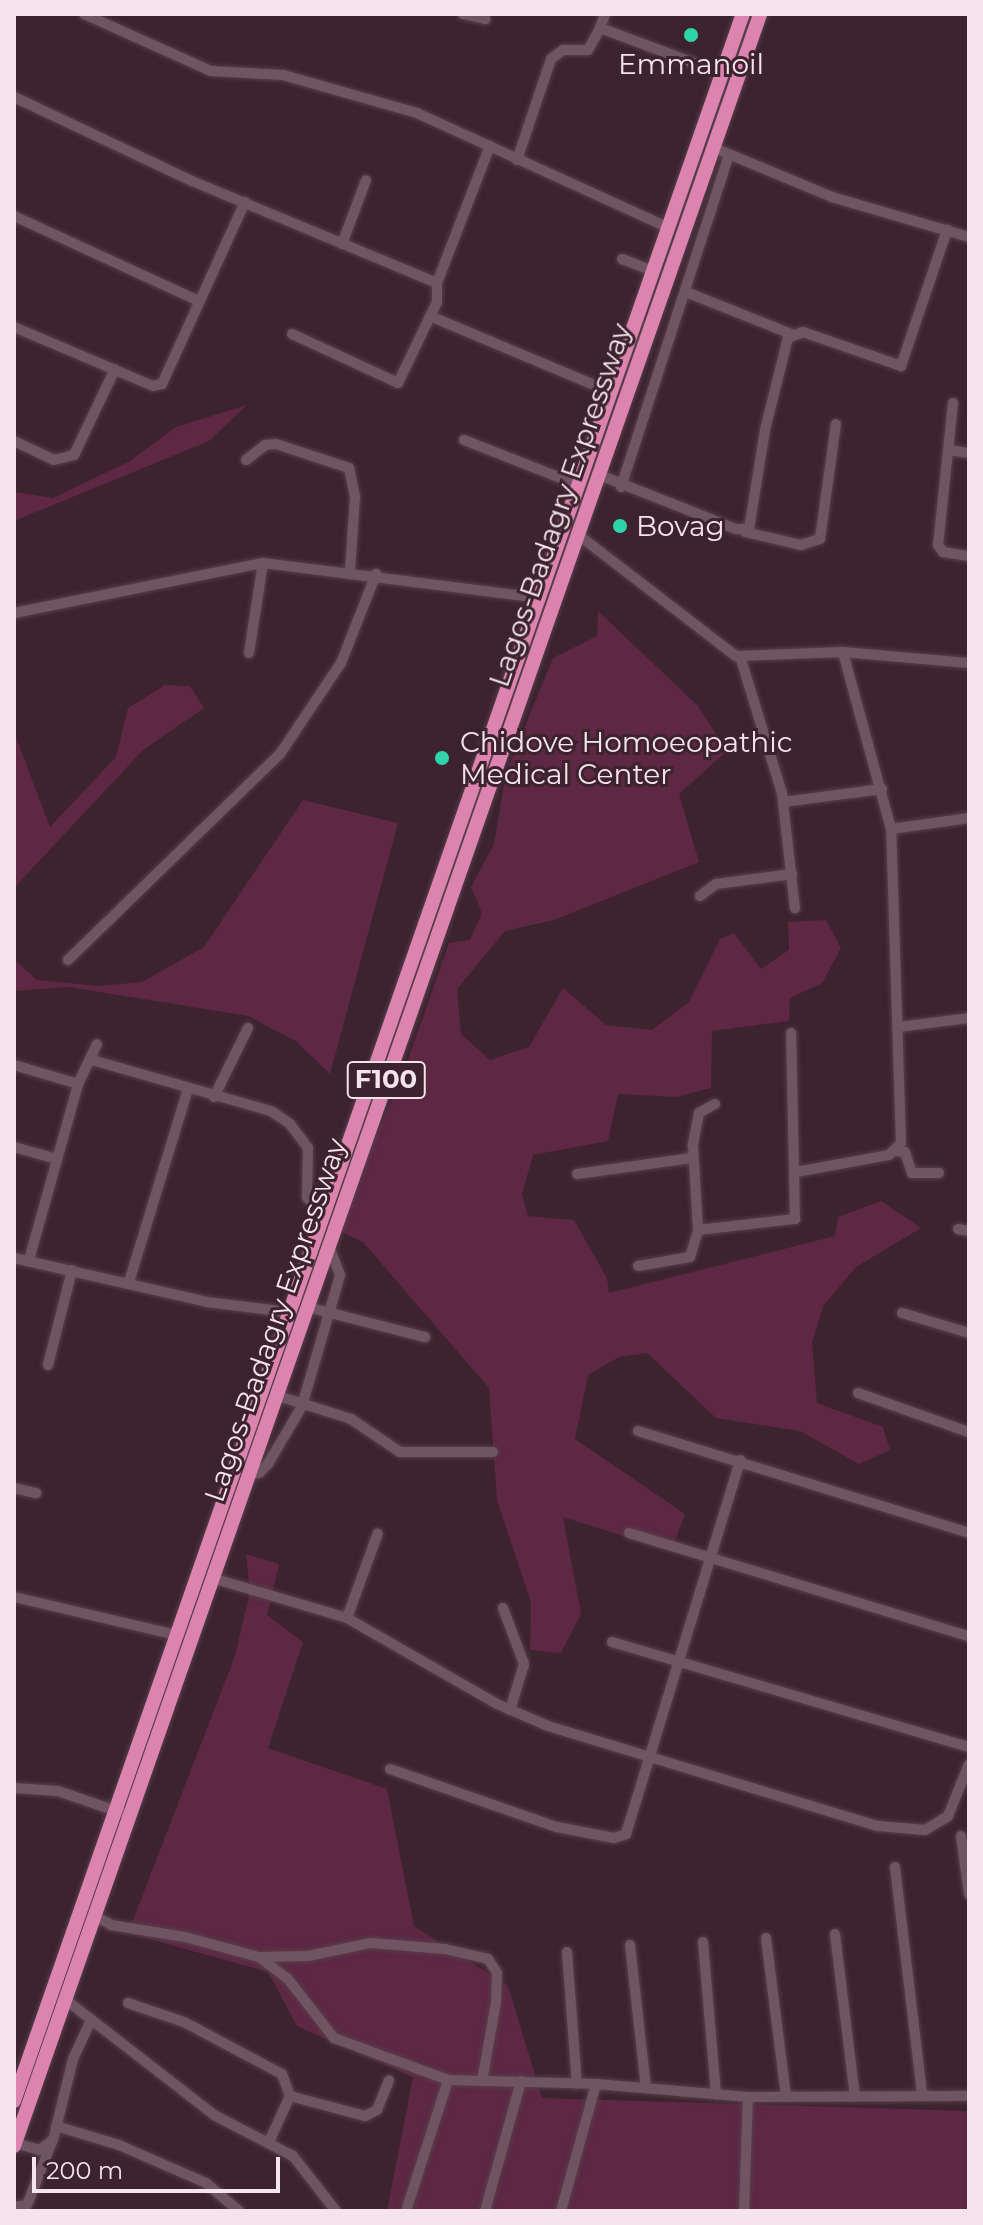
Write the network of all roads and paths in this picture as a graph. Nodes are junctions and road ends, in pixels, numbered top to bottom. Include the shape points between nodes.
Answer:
1 (84, 14) edge
2 (463, 14) edge
3 (605, 14) edge
4 (760, 14) edge
5 (485, 19) dead end
6 (740, 21) edge
7 (600, 28) junction
8 (754, 35) junction
9 (721, 73) junction
10 (14, 97) edge
11 (490, 146) junction
12 (712, 147) junction
13 (728, 158) junction
14 (517, 160) junction
15 (366, 180) dead end
16 (245, 202) junction
17 (14, 216) edge
18 (669, 228) junction
19 (947, 230) junction
20 (969, 237) edge
21 (342, 244) junction
22 (622, 259) dead end
23 (669, 269) junction
24 (653, 271) junction
25 (690, 279) junction
26 (437, 283) junction
27 (686, 292) junction
28 (199, 301) junction
29 (430, 316) junction
30 (14, 327) edge
31 (292, 334) dead end
32 (791, 334) junction
33 (115, 369) junction
34 (611, 392) junction
35 (953, 403) dead end
36 (836, 424) dead end
37 (464, 440) dead end
38 (14, 441) edge
39 (949, 450) junction
40 (969, 453) edge
41 (246, 460) dead end
42 (597, 474) junction
43 (578, 485) junction
44 (621, 487) junction
45 (745, 532) junction
46 (576, 533) junction
47 (969, 556) edge
48 (263, 563) junction
49 (350, 571) junction
50 (376, 574) junction
51 (539, 598) junction
52 (14, 613) edge
53 (843, 652) junction
54 (249, 653) dead end
55 (740, 656) junction
56 (969, 663) edge
57 (882, 789) junction
58 (783, 802) junction
59 (969, 818) edge
60 (891, 829) junction
61 (792, 874) junction
62 (700, 896) dead end
63 (795, 908) dead end
64 (68, 960) dead end
65 (969, 1018) edge
66 (898, 1027) junction
67 (248, 1028) dead end
68 (791, 1033) dead end
69 (97, 1044) dead end
70 (92, 1060) junction
71 (14, 1065) edge
72 (78, 1084) junction
73 (188, 1089) junction
74 (214, 1097) junction
75 (715, 1104) dead end
76 (14, 1147) edge
77 (895, 1151) junction
78 (692, 1158) junction
79 (57, 1159) junction
80 (796, 1172) junction
81 (939, 1173) dead end
82 (577, 1174) dead end
83 (321, 1216) junction
84 (698, 1230) junction
85 (327, 1243) junction
86 (14, 1258) edge
87 (29, 1260) junction
88 (638, 1266) dead end
89 (72, 1270) junction
90 (129, 1282) junction
91 (307, 1307) junction
92 (287, 1312) junction
93 (902, 1313) dead end
94 (331, 1315) junction
95 (969, 1333) edge
96 (425, 1337) dead end
97 (48, 1365) dead end
98 (858, 1393) dead end
99 (275, 1395) junction
100 (302, 1406) junction
101 (638, 1431) dead end
102 (969, 1432) edge
103 (493, 1452) dead end
104 (740, 1460) junction
105 (249, 1473) junction
106 (14, 1488) edge
107 (36, 1493) dead end
108 (378, 1533) dead end
109 (629, 1533) dead end
110 (969, 1533) edge
111 (711, 1561) junction
112 (212, 1578) junction
113 (14, 1597) edge
114 (503, 1608) dead end
115 (347, 1618) junction
116 (176, 1635) junction
117 (969, 1636) edge
118 (612, 1642) dead end
119 (680, 1662) junction
120 (510, 1710) junction
121 (969, 1747) edge
122 (651, 1758) junction
123 (969, 1764) edge
124 (390, 1769) dead end
125 (14, 1788) edge
126 (123, 1813) junction
127 (961, 1836) dead end
128 (895, 1867) dead end
129 (969, 1894) edge
130 (95, 1916) junction
131 (835, 1934) dead end
132 (766, 1938) dead end
133 (703, 1942) dead end
134 (630, 1945) dead end
135 (567, 1952) dead end
136 (259, 1957) junction
137 (66, 2000) junction
138 (128, 2003) dead end
139 (91, 2020) junction
140 (389, 2080) dead end
141 (448, 2080) junction
142 (482, 2081) junction
143 (521, 2081) junction
144 (577, 2084) junction
145 (596, 2084) junction
146 (646, 2088) junction
147 (716, 2094) junction
148 (922, 2095) junction
149 (290, 2096) junction
150 (969, 2096) edge
151 (748, 2097) junction
152 (786, 2097) junction
153 (855, 2097) junction
154 (14, 2101) edge
155 (56, 2126) junction
156 (53, 2140) junction
157 (269, 2142) junction
158 (14, 2144) edge
159 (14, 2207) edge
160 (239, 2211) edge
161 (336, 2211) edge
162 (406, 2211) edge
163 (485, 2211) edge
164 (561, 2211) edge
165 (744, 2211) edge

1 - 11 street via 211,71 308,81 417,113
2 - 5 street
3 - 7 street
4 - 8 highway, Lagos-Badagry Expressway / F100
6 - 8 highway
6 - 9 highway, Lagos-Badagry Expressway / F100
7 - 9 street
7 - 14 street via 588,50 563,50 551,59
8 - 12 highway, Lagos-Badagry Expressway / F100
9 - 18 highway, Lagos-Badagry Expressway / F100
10 - 16 street
11 - 14 street
11 - 26 street
12 - 13 street
12 - 23 highway, Lagos-Badagry Expressway / F100
13 - 19 street via 832,197
13 - 25 street
14 - 18 street
15 - 21 street
16 - 21 street
16 - 28 street
17 - 28 street
18 - 24 highway, Lagos-Badagry Expressway / F100
19 - 20 street
19 - 32 street via 901,366 803,332
21 - 26 street
22 - 24 street
23 - 25 street
23 - 42 highway, Lagos-Badagry Expressway / F100
24 - 34 highway, Lagos-Badagry Expressway / F100
25 - 27 street
26 - 29 street
27 - 32 street
27 - 44 street
28 - 33 street via 162,384
29 - 31 street via 394,384
29 - 34 street
30 - 33 street
32 - 45 street via 765,430 752,525
33 - 38 street via 74,455 54,460
34 - 43 highway, Lagos-Badagry Expressway / F100
35 - 39 street
36 - 45 street via 820,539 801,545
37 - 43 street
39 - 40 street
39 - 47 street via 938,545 943,552
41 - 49 street via 265,445 276,444 349,468 355,497
42 - 44 street
42 - 46 highway, Lagos-Badagry Expressway / F100
43 - 51 highway, Lagos-Badagry Expressway / F100
44 - 45 street
46 - 55 street
46 - 85 highway, Lagos-Badagry Expressway / F100
48 - 49 street
48 - 52 street
48 - 54 street
49 - 50 street
50 - 51 street
50 - 64 street via 341,663 280,754
51 - 83 highway, Lagos-Badagry Expressway / F100
53 - 55 street
53 - 56 street
53 - 57 street
55 - 58 street
57 - 58 street
57 - 60 street
58 - 61 street
59 - 60 street
60 - 66 street
61 - 62 street via 716,884
61 - 63 street
65 - 66 street
66 - 77 street via 901,1143
67 - 74 street
68 - 80 street
69 - 70 street
70 - 72 street
70 - 73 street
71 - 72 street
72 - 79 street
73 - 74 street
73 - 90 street
74 - 83 street via 271,1111 302,1136 311,1159 307,1197
75 - 78 street via 699,1113
76 - 79 street
77 - 80 street
77 - 81 street via 905,1152 912,1173
78 - 82 street
78 - 84 street
79 - 87 street
80 - 84 street via 797,1214 791,1221
83 - 92 highway, Lagos-Badagry Expressway / F100
84 - 88 street via 690,1257
85 - 91 highway, Lagos-Badagry Expressway / F100
85 - 94 street via 333,1247 340,1275
86 - 87 street
87 - 89 street
89 - 90 street
89 - 97 street
90 - 92 street via 207,1302
91 - 94 street
91 - 99 highway, Lagos-Badagry Expressway / F100
92 - 116 highway, Lagos-Badagry Expressway / F100
93 - 95 street
94 - 96 street
94 - 100 street via 312,1359
98 - 102 street
99 - 100 street
99 - 105 highway, Lagos-Badagry Expressway / F100
100 - 103 street via 351,1419 400,1452
100 - 105 street via 268,1464 259,1473
101 - 104 street
104 - 110 street
104 - 111 street
105 - 112 highway, Lagos-Badagry Expressway / F100
106 - 107 street
108 - 115 street
109 - 111 street
111 - 117 street
111 - 119 street
112 - 115 street
112 - 126 highway, Lagos-Badagry Expressway / F100
113 - 116 street
114 - 120 street via 524,1664
115 - 120 street
116 - 126 highway, Lagos-Badagry Expressway / F100
118 - 119 street
119 - 121 street
119 - 122 street
120 - 122 street
122 - 123 street via 878,1826 912,1831 925,1830 948,1816
122 - 124 street via 633,1821 626,1834 614,1838 557,1827
125 - 126 street via 58,1791
126 - 130 highway, Lagos-Badagry Expressway / F100
126 - 154 highway, Lagos-Badagry Expressway / F100
127 - 129 street
128 - 148 street
130 - 136 street via 111,1925 172,1934
130 - 137 highway, Lagos-Badagry Expressway / F100
131 - 153 street
132 - 152 street
133 - 147 street
134 - 146 street
135 - 144 street
136 - 141 street via 288,1979 334,2038
136 - 142 street via 308,1956 370,1943 445,1949 488,1959 497,1973 496,2002
137 - 139 street
137 - 158 highway, Lagos-Badagry Expressway / F100
138 - 149 street via 184,2022 282,2074
139 - 155 street via 73,2059
139 - 157 street via 214,2115
140 - 149 street via 377,2110 365,2116
141 - 142 street
141 - 162 street
142 - 143 street
143 - 144 street
143 - 163 street
144 - 145 street
145 - 146 street
145 - 164 street
146 - 147 street
147 - 151 street
148 - 150 street
148 - 153 street
149 - 157 street
151 - 152 street
151 - 165 street
152 - 153 street
155 - 156 street
155 - 160 street via 119,2145 206,2183
156 - 158 street via 40,2150
156 - 159 street via 27,2205
157 - 161 street via 293,2156

